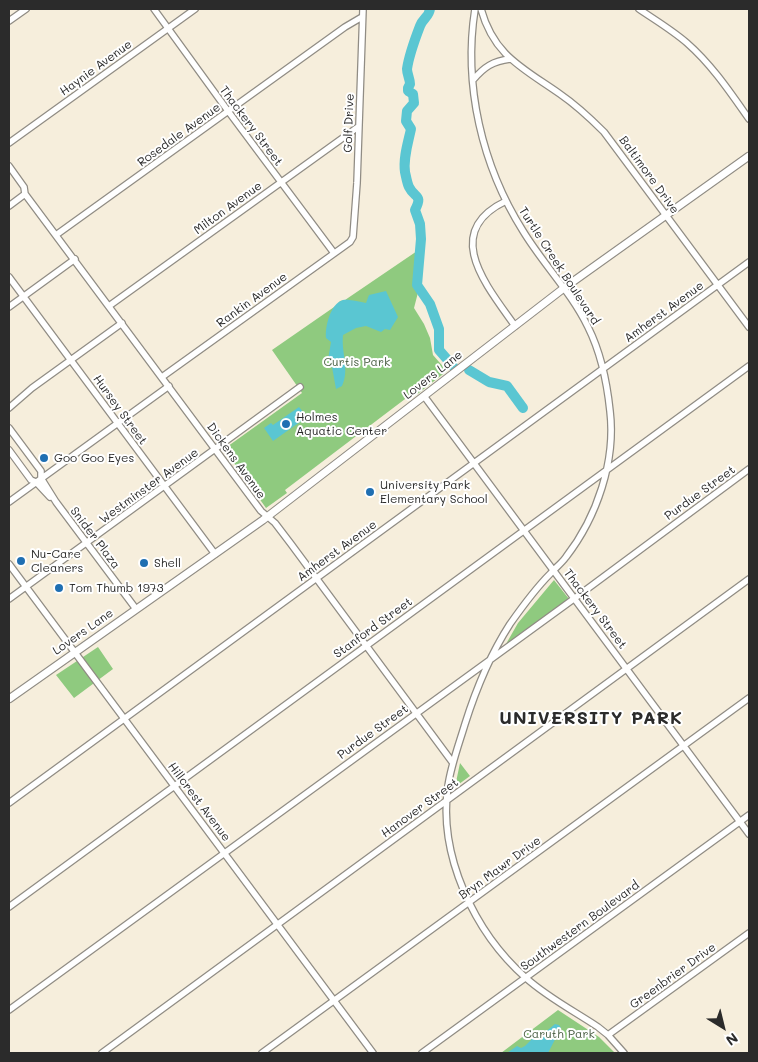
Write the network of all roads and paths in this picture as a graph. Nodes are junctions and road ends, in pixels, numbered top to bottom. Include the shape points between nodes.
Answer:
1 (26, 9) edge
2 (154, 9) edge
3 (195, 9) edge
4 (362, 9) edge
5 (475, 9) edge
6 (481, 9) edge
7 (639, 9) edge
8 (362, 17) junction
9 (9, 21) edge
10 (168, 28) junction
11 (510, 59) junction
12 (473, 80) junction
13 (228, 112) junction
14 (749, 119) edge
15 (358, 127) junction
16 (9, 143) edge
17 (749, 156) edge
18 (9, 166) edge
19 (281, 182) junction
20 (26, 194) junction
21 (506, 201) junction
22 (9, 206) edge
23 (666, 216) junction
24 (56, 235) junction
25 (353, 238) joint
26 (334, 253) junction
27 (75, 259) junction
28 (749, 262) edge
29 (9, 277) edge
30 (718, 285) junction
31 (564, 288) junction
32 (24, 297) junction
33 (109, 306) junction
34 (9, 308) edge
35 (122, 323) junction
36 (515, 326) junction
37 (749, 326) edge
38 (71, 360) junction
39 (749, 366) edge
40 (604, 369) junction
41 (162, 377) junction
42 (169, 386) junction
43 (300, 387) dead end
44 (424, 396) junction
45 (10, 406) edge
46 (117, 423) junction
47 (9, 428) edge
48 (216, 449) junction
49 (9, 450) edge
50 (474, 463) junction
51 (749, 469) edge
52 (606, 471) junction
53 (41, 478) junction
54 (36, 482) junction
55 (164, 487) junction
56 (9, 502) edge
57 (56, 502) junction
58 (268, 517) junction
59 (524, 530) junction
60 (86, 544) junction
61 (215, 554) junction
62 (9, 564) edge
63 (554, 570) junction
64 (316, 578) junction
65 (749, 580) edge
66 (26, 587) junction
67 (575, 598) junction
68 (9, 599) edge
69 (136, 609) junction
70 (366, 646) junction
71 (74, 652) junction
72 (490, 659) junction
73 (627, 668) junction
74 (749, 698) edge
75 (9, 699) edge
76 (416, 713) junction
77 (124, 718) junction
78 (685, 746) junction
79 (453, 763) junction
80 (174, 786) junction
81 (447, 801) junction
82 (9, 803) edge
83 (749, 815) edge
84 (740, 822) junction
85 (749, 834) edge
86 (225, 853) junction
87 (469, 902) junction
88 (9, 907) edge
89 (278, 925) junction
90 (749, 933) edge
91 (526, 978) junction
92 (334, 1000) junction
93 (9, 1010) edge
94 (608, 1035) junction
95 (102, 1053) edge
96 (262, 1053) edge
97 (373, 1053) edge
98 (422, 1053) edge
99 (624, 1053) edge

1 - 9 street
2 - 10 street, Thackery Street
3 - 10 street, Haynie Avenue
4 - 8 street, Golf Drive
5 - 12 street, Turtle Creek Boulevard
6 - 11 street, Baltimore Drive via 494,39
7 - 14 street via 685,41 717,74
8 - 13 street, Rosedale Avenue
8 - 15 street, Golf Drive
10 - 13 street, Thackery Street
10 - 16 street, Haynie Avenue
11 - 12 street via 489,64
11 - 23 street, Baltimore Drive via 591,118 616,146
12 - 21 street, Turtle Creek Boulevard via 482,138
13 - 19 street, Thackery Street
13 - 24 street, Rosedale Avenue
15 - 19 street, Milton Avenue
15 - 25 street, Golf Drive
17 - 23 main road, Lovers Lane
18 - 20 street, Dickens Avenue
19 - 26 street, Thackery Street
19 - 33 street, Milton Avenue
20 - 22 street
20 - 24 street, Dickens Avenue
21 - 31 street, Turtle Creek Boulevard via 530,242
21 - 36 street via 494,206 481,218 472,244 475,259 487,282
23 - 30 street, Baltimore Drive
23 - 31 main road, Lovers Lane
24 - 27 street, Dickens Avenue
25 - 26 street, Rankin Avenue
26 - 41 street, Rankin Avenue
27 - 32 street
27 - 33 street, Dickens Avenue
28 - 30 street, Amherst Avenue
29 - 32 street, Hursey Street
30 - 37 street, Baltimore Drive
30 - 40 street, Amherst Avenue
31 - 36 main road, Lovers Lane
31 - 40 street, Turtle Creek Boulevard via 589,328
32 - 34 street
32 - 38 street, Hursey Street
33 - 35 street, Dickens Avenue
35 - 38 street
35 - 41 street, Dickens Avenue
36 - 44 main road, Lovers Lane
38 - 45 street
38 - 46 street, Hursey Street
39 - 52 street, Stanford Street
40 - 50 street, Amherst Avenue
40 - 52 street, Turtle Creek Boulevard via 611,415
41 - 42 street, Dickens Avenue
42 - 46 street
42 - 48 street, Dickens Avenue
43 - 48 street, Westminster Avenue
44 - 50 street, Thackery Street
44 - 58 main road, Lovers Lane
46 - 53 street
46 - 55 street, Hursey Street
47 - 53 street, Snider Plaza via 41,471
48 - 55 street, Westminster Avenue
48 - 58 street, Dickens Avenue
49 - 54 street, Snider Plaza
50 - 59 street, Thackery Street
50 - 64 street, Amherst Avenue
51 - 67 street, Purdue Street
52 - 59 street, Stanford Street
52 - 63 street, Turtle Creek Boulevard via 582,532
53 - 54 street
53 - 57 street, Snider Plaza
54 - 56 street
54 - 57 street, Snider Plaza
55 - 60 street, Westminster Avenue
55 - 61 street, Hursey Street
57 - 60 street, Snider Plaza
58 - 61 main road, Lovers Lane
58 - 64 street, Dickens Avenue
59 - 63 street, Thackery Street
59 - 70 street, Stanford Street
60 - 66 street, Westminster Avenue
60 - 69 street, Snider Plaza
61 - 69 main road, Lovers Lane
62 - 66 street, Hillcrest Avenue
63 - 67 street, Thackery Street
63 - 72 street, Turtle Creek Boulevard via 522,608
64 - 70 street, Dickens Avenue
64 - 77 street, Amherst Avenue
65 - 73 street, Hanover Street
66 - 68 street, Westminster Avenue
66 - 71 street, Hillcrest Avenue
67 - 72 street, Purdue Street
67 - 73 street, Thackery Street
69 - 71 main road, Lovers Lane
70 - 76 street, Dickens Avenue
70 - 80 street, Stanford Street
71 - 75 main road, Lovers Lane
71 - 77 street, Hillcrest Avenue
72 - 76 street, Purdue Street
72 - 79 street, Turtle Creek Boulevard
73 - 78 street, Thackery Street
73 - 81 street, Hanover Street
74 - 78 street, Bryn Mawr Drive
76 - 79 street, Dickens Avenue
76 - 86 street, Purdue Street
77 - 80 street, Hillcrest Avenue
77 - 82 street, Amherst Avenue
78 - 84 street, Thackery Street
78 - 87 street, Bryn Mawr Drive
79 - 81 street, Turtle Creek Boulevard
80 - 86 street, Hillcrest Avenue
80 - 88 street, Stanford Street
81 - 87 street, Turtle Creek Boulevard via 456,871
81 - 89 street, Hanover Street
83 - 84 street, Southwestern Boulevard
84 - 85 street, Thackery Street
84 - 91 street, Southwestern Boulevard
86 - 89 street, Hillcrest Avenue
86 - 93 street, Purdue Street
87 - 91 street, Turtle Creek Boulevard via 494,943
87 - 92 street, Bryn Mawr Drive
89 - 92 street, Hillcrest Avenue
89 - 95 street, Hanover Street
90 - 94 street, Greenbrier Drive
91 - 94 street, Turtle Creek Boulevard
91 - 98 street, Southwestern Boulevard
92 - 96 street, Bryn Mawr Drive
92 - 97 street, Hillcrest Avenue
94 - 99 street, Turtle Creek Boulevard

